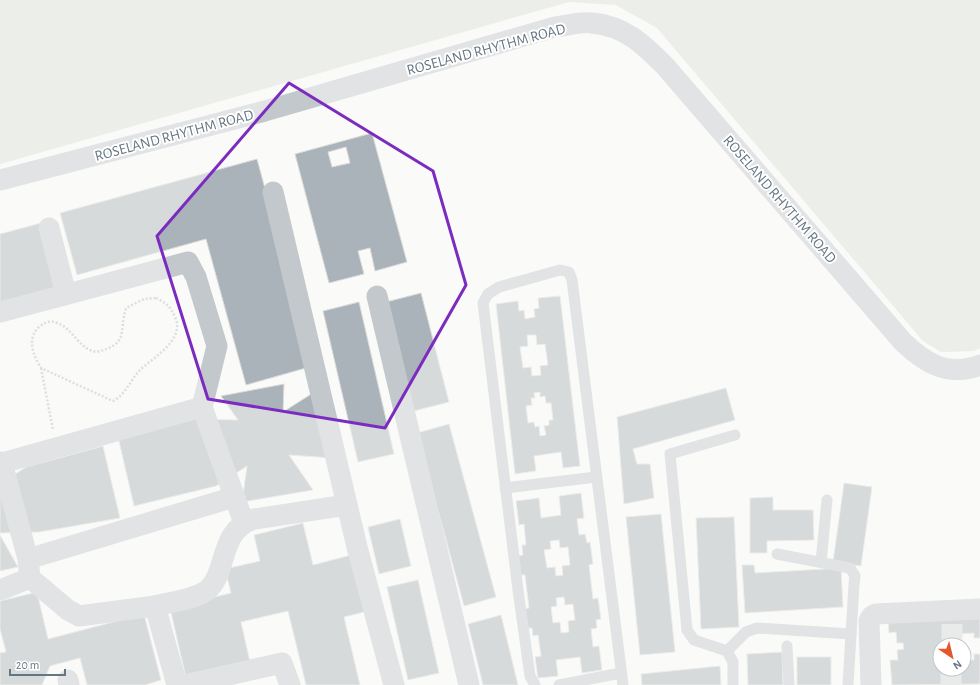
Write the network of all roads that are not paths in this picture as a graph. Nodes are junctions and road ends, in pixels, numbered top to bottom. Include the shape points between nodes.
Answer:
1 (0, 180) edge
2 (273, 192) dead end
3 (49, 228) dead end
4 (66, 294) junction
5 (377, 296) dead end
6 (0, 312) edge
7 (980, 365) edge
8 (202, 407) junction
9 (735, 435) dead end
10 (1, 463) edge
11 (596, 477) junction
12 (505, 488) junction
13 (234, 497) junction
14 (827, 500) dead end
15 (347, 505) junction
16 (244, 523) junction
17 (777, 554) dead end
18 (821, 562) junction
19 (29, 569) junction
20 (0, 590) edge
21 (155, 606) junction
22 (980, 609) edge
23 (851, 634) junction
24 (787, 646) dead end
25 (727, 650) junction
26 (621, 673) junction
27 (177, 685) edge
28 (184, 685) edge
29 (290, 685) edge
30 (394, 685) edge
31 (469, 685) edge
32 (535, 685) edge
33 (559, 685) edge
34 (623, 685) edge
35 (733, 685) edge
36 (789, 685) edge
37 (848, 685) edge
38 (871, 685) edge

1 - 7 street, ROSELAND RHYTHM ROAD via 265,111 555,27 591,22 615,27 640,41 665,66 918,357 944,370
2 - 15 street
3 - 4 street
4 - 6 street
4 - 8 street via 188,262 196,277 217,346
5 - 31 street
8 - 10 street
8 - 13 street
9 - 25 lane via 670,454 687,630 694,640
10 - 19 street
11 - 12 lane
11 - 12 lane via 572,280 569,272 560,270 499,287 488,294 484,303
11 - 26 lane
12 - 32 lane via 530,676
13 - 16 street
13 - 19 street
14 - 18 lane
15 - 16 street
15 - 30 street
16 - 21 street via 236,530 213,583 206,591
17 - 18 lane
18 - 23 lane via 850,568 853,571 855,576
19 - 20 street
19 - 21 street via 68,610 79,616
21 - 27 street
22 - 38 street via 952,613 872,616 869,621
23 - 25 lane via 757,628 746,632
23 - 37 lane
24 - 36 lane
25 - 35 lane via 733,662
26 - 33 lane
26 - 34 lane
28 - 29 street via 282,663

